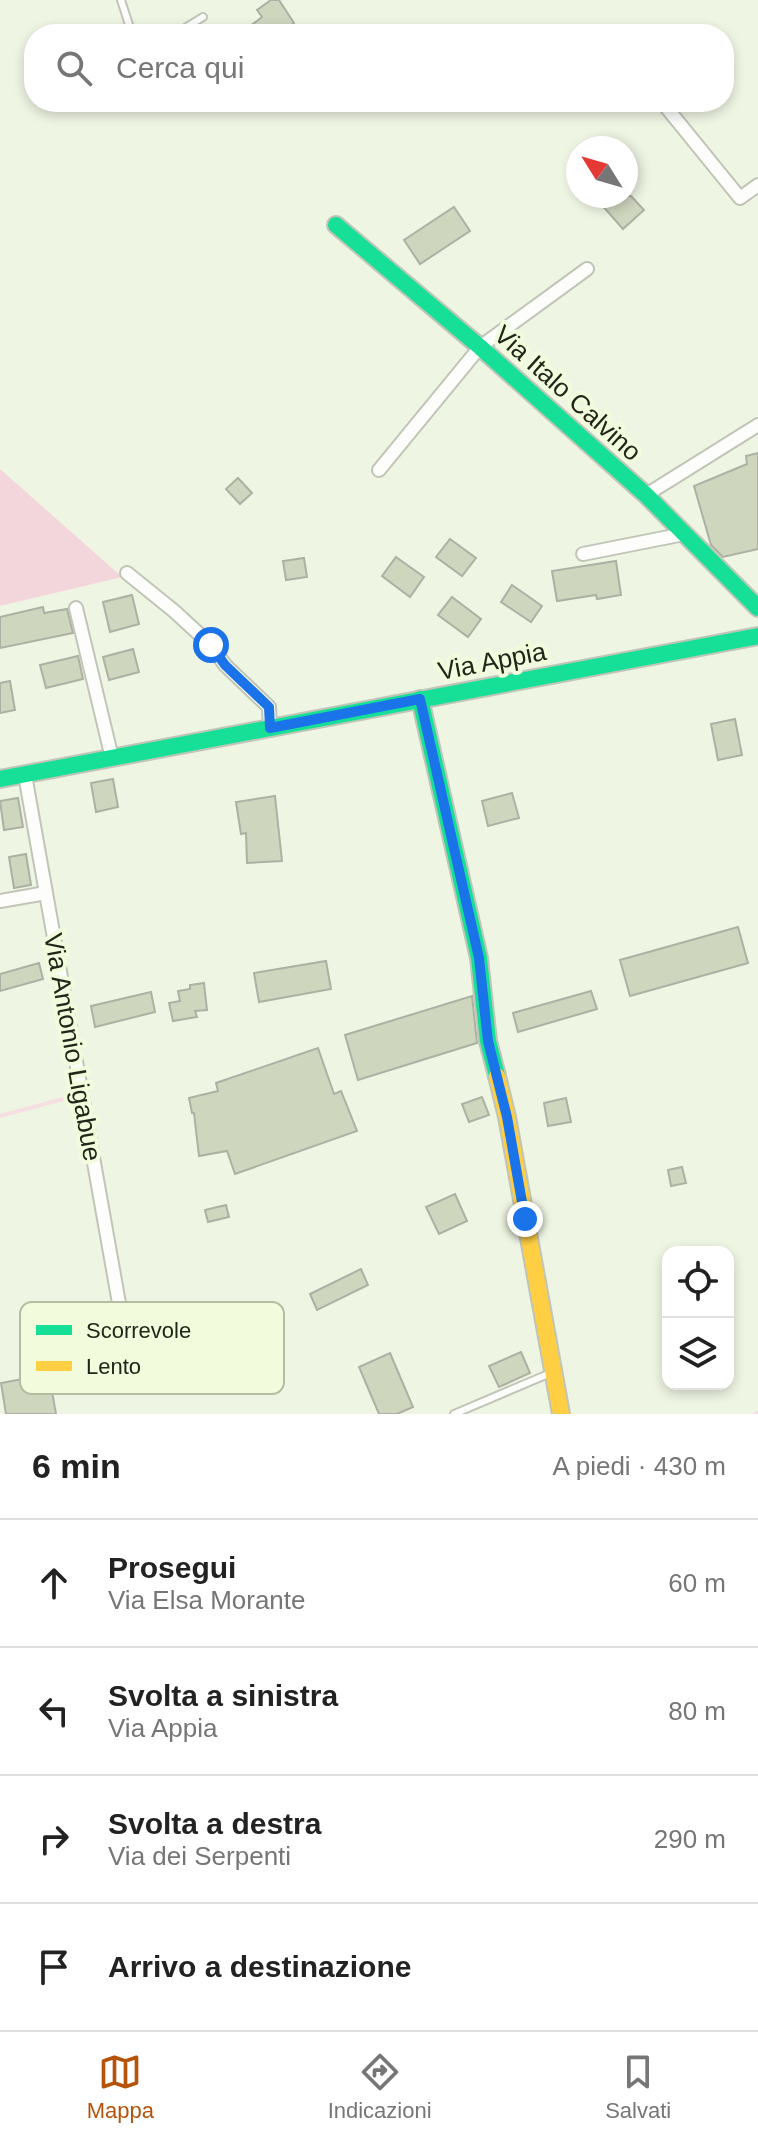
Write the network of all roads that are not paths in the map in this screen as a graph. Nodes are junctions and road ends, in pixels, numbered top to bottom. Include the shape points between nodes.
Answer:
1 (121, 0) edge
2 (203, 17) dead end
3 (129, 24) edge
4 (191, 24) edge
5 (670, 112) edge
6 (758, 185) edge
7 (336, 225) dead end
8 (587, 269) dead end
9 (480, 347) junction
10 (758, 425) edge
11 (379, 470) dead end
12 (646, 495) junction
13 (684, 534) junction
14 (583, 554) dead end
15 (127, 573) dead end
16 (76, 608) dead end
17 (758, 608) edge
18 (758, 636) edge
19 (420, 699) junction
20 (270, 728) junction
21 (112, 758) junction
22 (25, 775) junction
23 (0, 779) edge
24 (46, 893) junction
25 (0, 901) edge
26 (119, 1302) edge
27 (553, 1372) junction
28 (454, 1414) edge
29 (561, 1414) edge

1 - 3 lane
2 - 4 lane
5 - 6 street via 740,198
7 - 9 street, Via Italo Calvino
8 - 9 street
9 - 11 street
9 - 12 street, Via Italo Calvino
10 - 12 street
12 - 13 street, Via Italo Calvino
13 - 14 street
13 - 17 street, Via Italo Calvino
15 - 20 street via 211,645 269,707
16 - 21 street
18 - 19 street, Via Appia
19 - 20 street, Via Appia
19 - 27 street via 479,958 488,1041
20 - 21 street, Via Appia
21 - 22 street, Via Appia
22 - 23 street, Via Appia
22 - 24 street, Via Antonio Ligabue
24 - 25 street
24 - 26 street, Via Antonio Ligabue
27 - 28 lane
27 - 29 street

